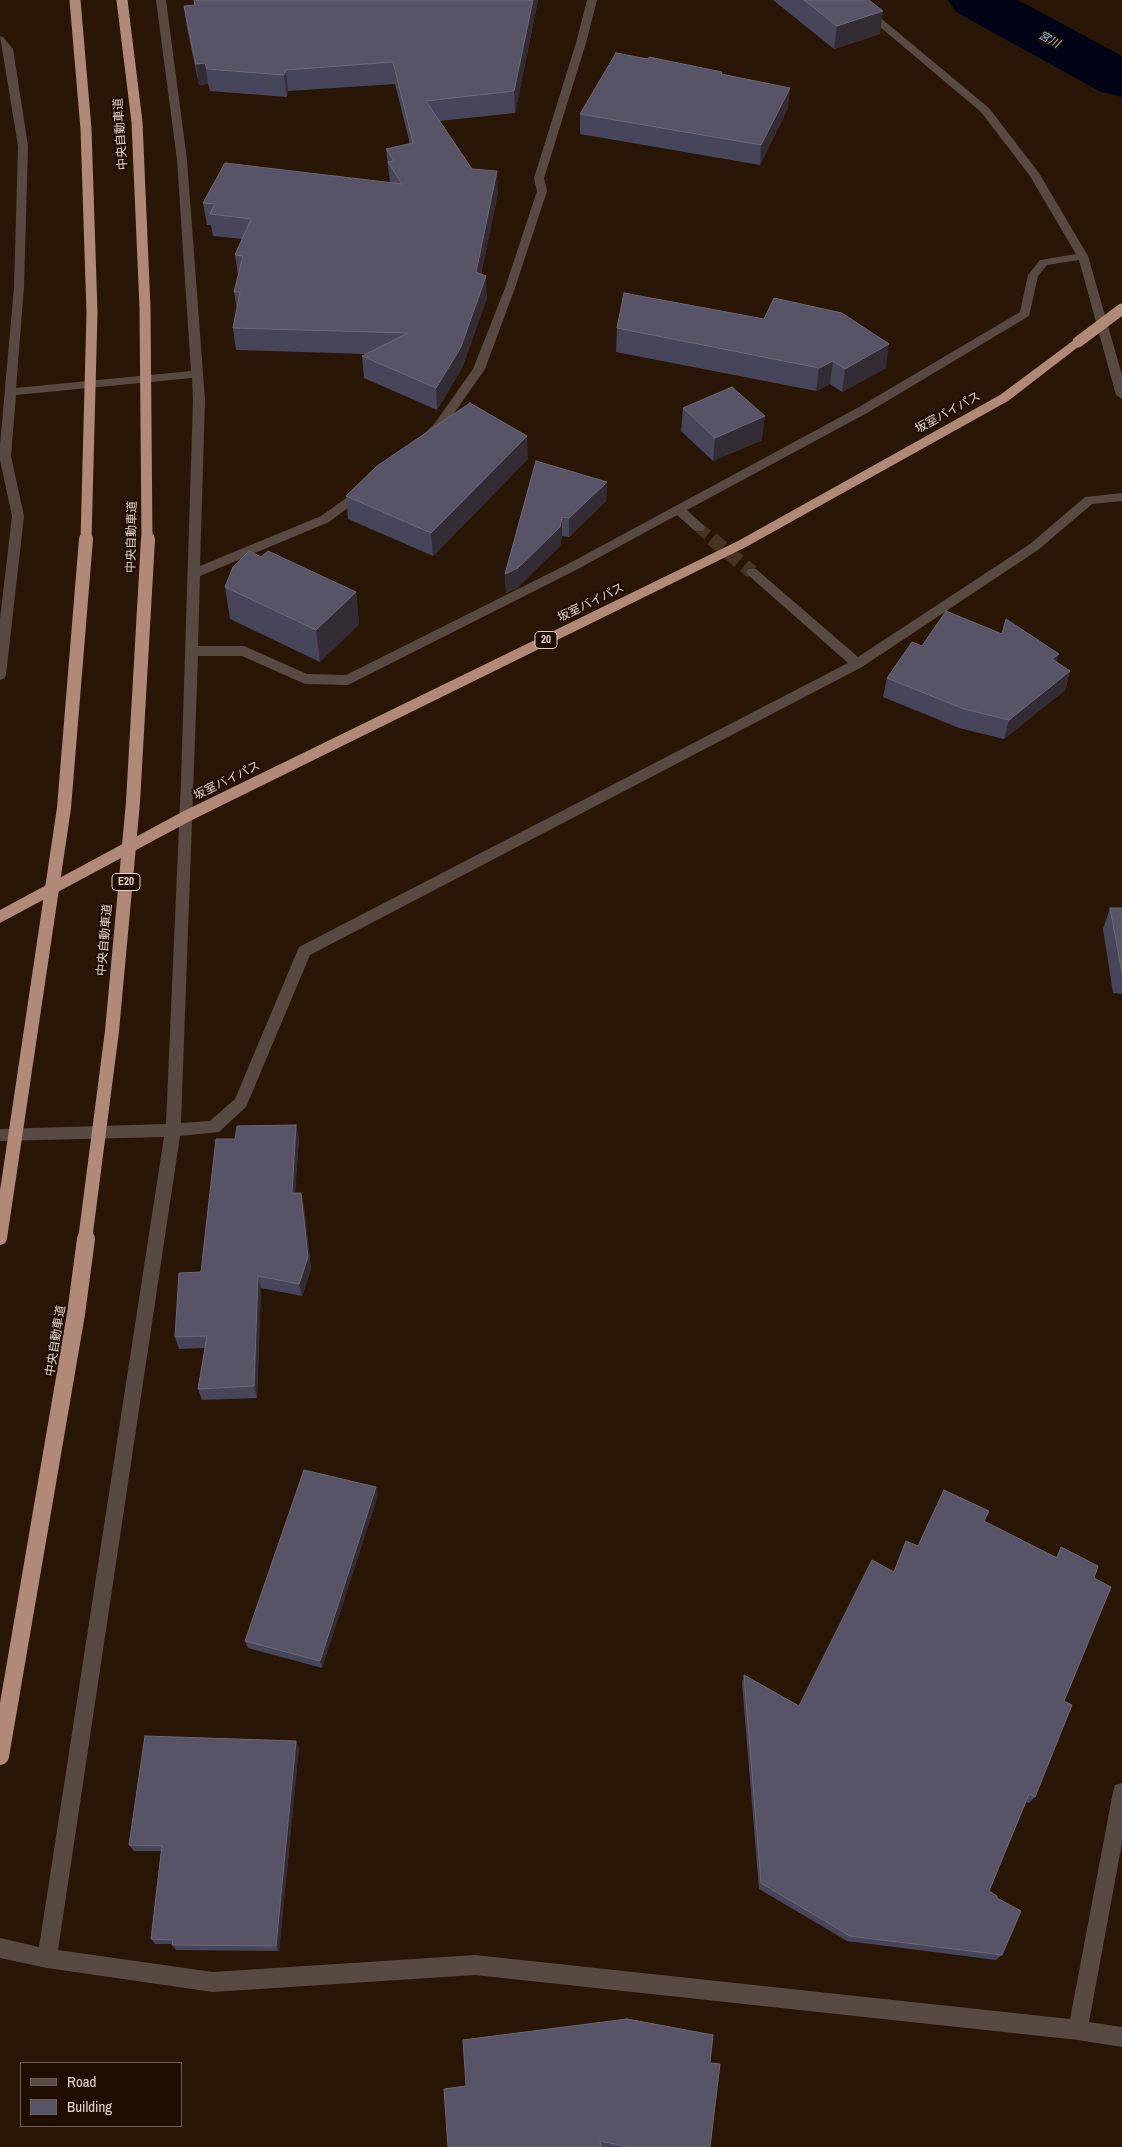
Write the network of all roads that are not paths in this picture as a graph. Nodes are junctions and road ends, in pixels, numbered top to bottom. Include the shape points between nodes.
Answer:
1 (76, 0) edge
2 (122, 0) edge
3 (161, 0) edge
4 (592, 0) edge
5 (853, 0) edge
6 (0, 39) edge
7 (1083, 256) junction
8 (1122, 309) edge
9 (197, 374) junction
10 (11, 392) junction
11 (1122, 395) edge
12 (420, 445) edge
13 (3, 460) edge
14 (371, 486) edge
15 (1122, 497) edge
16 (679, 510) junction
17 (699, 528) tunnel mouth
18 (752, 572) tunnel mouth
19 (194, 574) junction
20 (192, 651) junction
21 (857, 664) junction
22 (0, 675) edge
23 (187, 816) junction
24 (0, 917) edge
25 (173, 1130) junction
26 (0, 1135) edge
27 (0, 1238) edge
28 (0, 1756) edge
29 (1122, 1792) edge
30 (0, 1948) edge
31 (47, 1958) junction
32 (1078, 2030) junction
33 (1114, 2036) edge

1 - 27 highway, bridge via 86,129 92,313 86,557 64,808
2 - 28 highway, 中央自動車道 / E20, bridge via 137,122 145,308 148,502 133,802 112,1031 76,1314
3 - 9 street via 182,160
4 - 12 street via 540,178 542,191 479,369 439,426
5 - 7 street via 985,110 1035,175
6 - 10 street via 8,48 23,146 19,287
7 - 11 street
7 - 16 street via 1044,262 1033,275 1025,314 863,410
8 - 23 highway, 坂室バイパス / 20, bridge via 1004,398 742,544
9 - 10 street
9 - 19 street
10 - 13 street
13 - 22 street via 18,516
14 - 19 street via 325,519
15 - 21 street via 1089,500 1034,547
16 - 17 street
16 - 20 street via 348,680 305,679 244,651
18 - 21 street
19 - 20 street
20 - 23 street
21 - 25 street via 304,951 241,1103 214,1127
23 - 24 highway, 坂室バイパス / 20
23 - 25 street
25 - 26 street
25 - 31 street
29 - 32 street
30 - 31 street
31 - 32 street via 213,1982 475,1965
32 - 33 street

